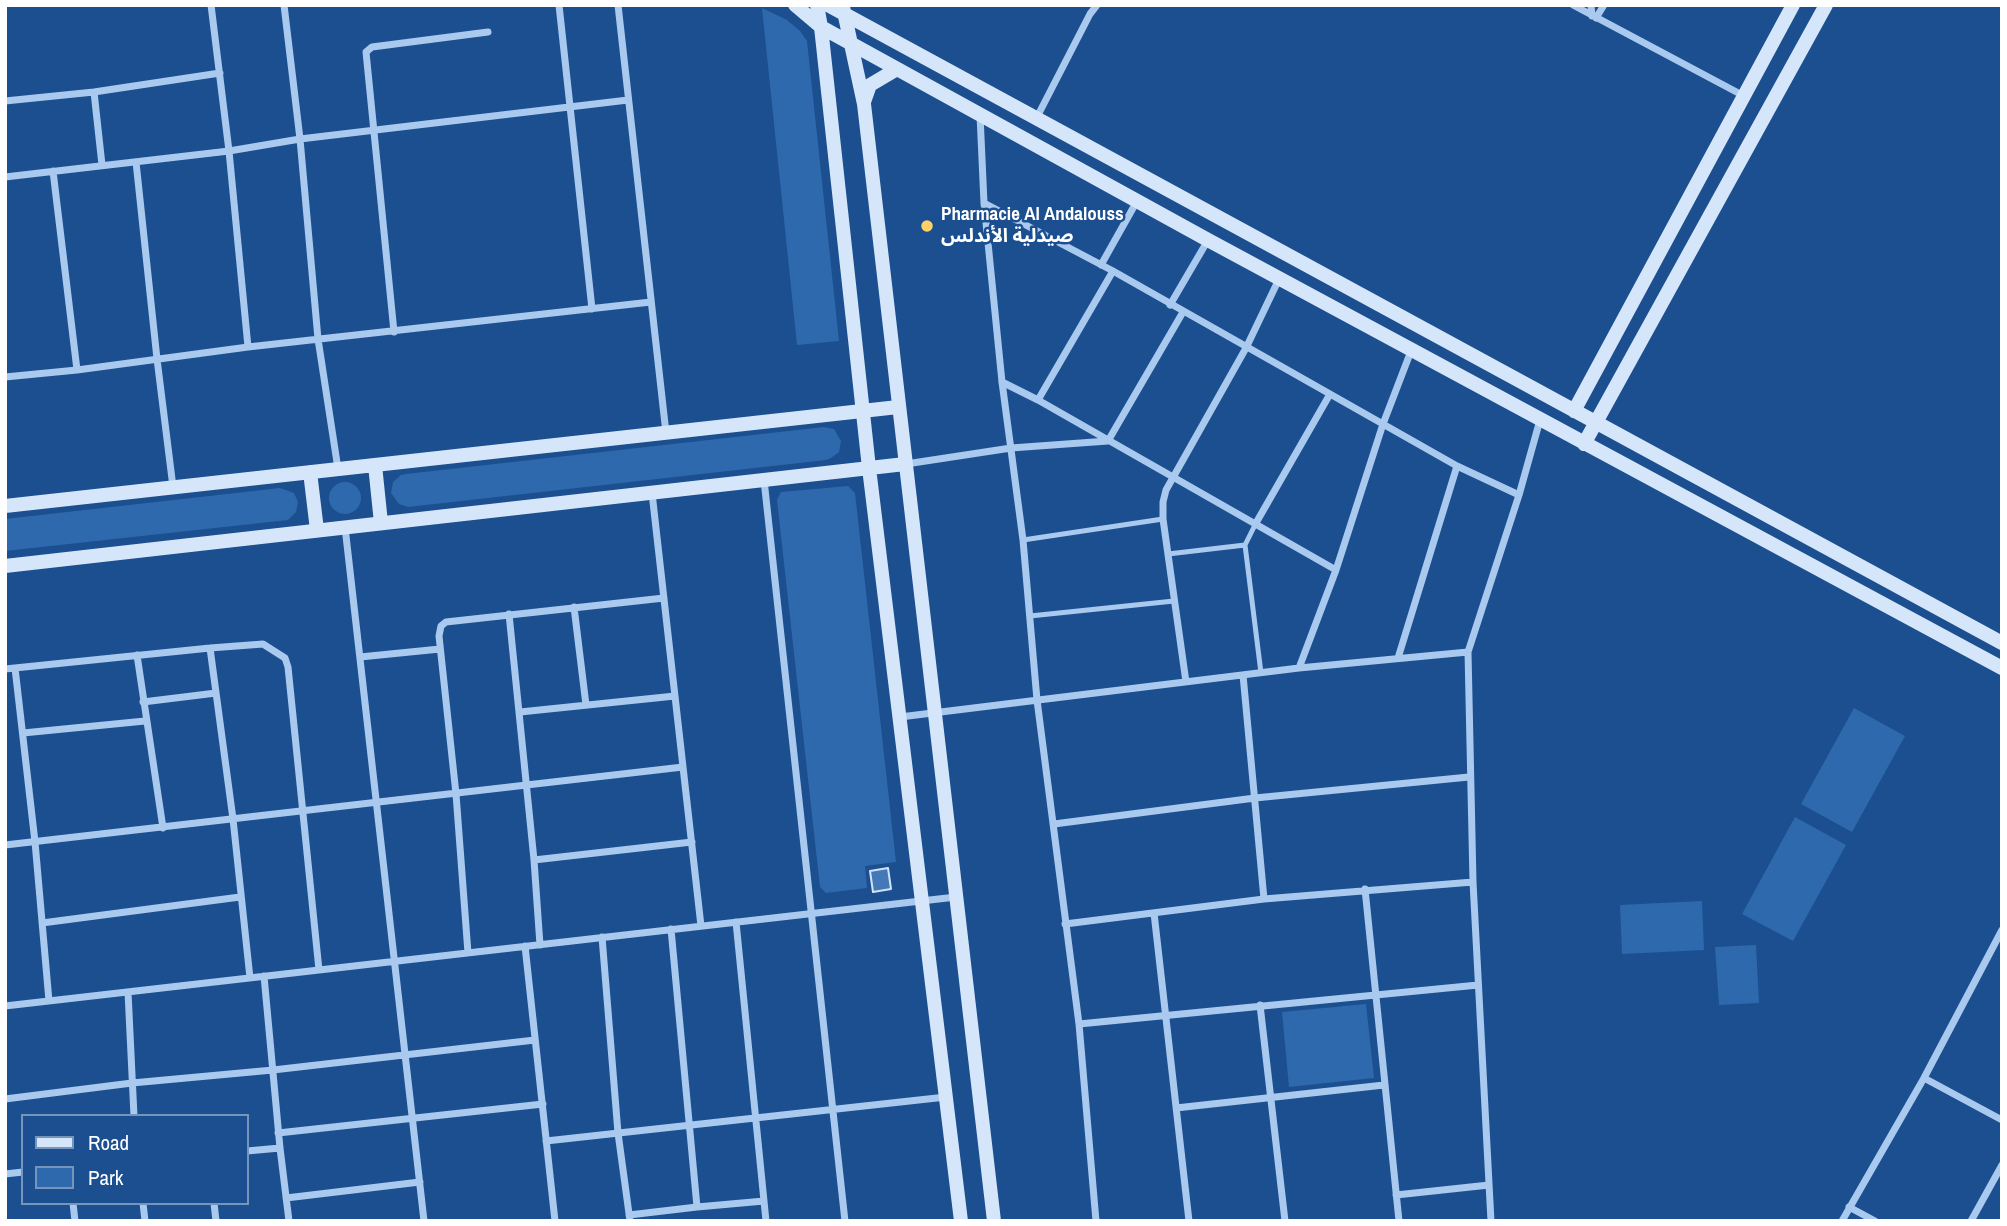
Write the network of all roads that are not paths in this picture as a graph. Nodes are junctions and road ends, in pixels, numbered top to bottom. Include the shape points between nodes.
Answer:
1 (211, 5) edge
2 (284, 5) edge
3 (559, 5) edge
4 (618, 5) edge
5 (796, 5) edge
6 (817, 5) edge
7 (828, 5) edge
8 (1097, 5) edge
9 (1573, 5) edge
10 (1591, 5) edge
11 (1604, 5) edge
12 (1793, 5) edge
13 (1826, 5) edge
14 (843, 8) edge
15 (1594, 17) junction
16 (821, 27) junction
17 (488, 32) dead end
18 (853, 45) junction
19 (897, 69) junction
20 (220, 74) junction
21 (94, 92) junction
22 (1744, 96) junction
23 (628, 100) junction
24 (5, 101) edge
25 (864, 104) junction
26 (571, 107) junction
27 (980, 115) junction
28 (1036, 120) junction
29 (374, 129) junction
30 (300, 139) junction
31 (229, 151) junction
32 (136, 162) junction
33 (102, 165) junction
34 (53, 171) junction
35 (5, 177) edge
36 (1137, 201) junction
37 (984, 204) junction
38 (1208, 240) junction
39 (1101, 265) junction
40 (1112, 271) junction
41 (1279, 279) junction
42 (651, 302) junction
43 (1170, 304) junction
44 (592, 309) junction
45 (1183, 312) junction
46 (394, 332) junction
47 (318, 339) junction
48 (248, 347) junction
49 (1246, 348) junction
50 (1411, 351) junction
51 (157, 359) junction
52 (77, 370) junction
53 (5, 377) edge
54 (1002, 382) junction
55 (1330, 394) junction
56 (1038, 400) junction
57 (898, 407) junction
58 (864, 411) junction
59 (1574, 411) junction
60 (1540, 420) junction
61 (1595, 423) junction
62 (1383, 424) junction
63 (666, 433) junction
64 (1108, 441) junction
65 (1584, 444) junction
66 (1010, 448) junction
67 (905, 464) junction
68 (375, 465) junction
69 (1457, 466) junction
70 (869, 468) junction
71 (338, 469) junction
72 (310, 472) junction
73 (1174, 477) junction
74 (764, 480) junction
75 (173, 487) junction
76 (651, 492) junction
77 (1518, 495) junction
78 (5, 506) edge
79 (1163, 519) junction
80 (381, 523) junction
81 (1256, 523) junction
82 (345, 527) junction
83 (317, 530) junction
84 (1023, 540) junction
85 (1245, 545) junction
86 (1168, 554) junction
87 (5, 566) edge
88 (1335, 570) junction
89 (664, 598) junction
90 (1174, 601) junction
91 (574, 607) junction
92 (509, 614) junction
93 (1030, 616) junction
94 (2002, 643) edge
95 (210, 648) junction
96 (440, 649) junction
97 (1468, 652) junction
98 (137, 655) junction
99 (360, 657) junction
100 (1398, 658) junction
101 (1996, 665) edge
102 (15, 668) junction
103 (1299, 668) junction
104 (5, 669) edge
105 (1261, 673) junction
106 (1243, 675) junction
107 (1186, 682) junction
108 (216, 693) junction
109 (675, 696) junction
110 (1037, 700) junction
111 (143, 702) junction
112 (586, 705) junction
113 (520, 712) junction
114 (933, 713) junction
115 (900, 718) junction
116 (145, 721) junction
117 (23, 733) junction
118 (683, 767) junction
119 (1469, 777) junction
120 (527, 786) junction
121 (456, 794) junction
122 (1255, 798) junction
123 (376, 802) junction
124 (303, 811) junction
125 (233, 818) junction
126 (1054, 824) junction
127 (163, 828) junction
128 (35, 842) junction
129 (692, 842) junction
130 (5, 845) edge
131 (534, 860) junction
132 (1473, 882) junction
133 (1364, 889) junction
134 (240, 897) junction
135 (956, 897) junction
136 (1264, 900) junction
137 (923, 901) junction
138 (811, 913) junction
139 (1154, 913) junction
140 (736, 922) junction
141 (42, 923) junction
142 (1065, 924) junction
143 (701, 926) junction
144 (671, 929) junction
145 (2002, 930) edge
146 (602, 937) junction
147 (540, 945) junction
148 (525, 946) junction
149 (1993, 947) junction
150 (2002, 952) edge
151 (468, 953) junction
152 (394, 961) junction
153 (319, 970) junction
154 (264, 976) junction
155 (250, 978) junction
156 (1478, 985) junction
157 (128, 992) junction
158 (1374, 994) junction
159 (49, 1001) junction
160 (1260, 1004) junction
161 (5, 1006) edge
162 (1165, 1014) junction
163 (1079, 1024) junction
164 (535, 1040) junction
165 (405, 1054) junction
166 (273, 1070) junction
167 (1924, 1077) junction
168 (132, 1083) junction
169 (1384, 1085) junction
170 (946, 1097) junction
171 (1269, 1097) junction
172 (5, 1099) edge
173 (543, 1104) junction
174 (1176, 1108) junction
175 (833, 1110) junction
176 (134, 1114) edge
177 (756, 1118) junction
178 (412, 1119) junction
179 (2002, 1120) edge
180 (689, 1125) junction
181 (278, 1133) junction
182 (618, 1133) junction
183 (547, 1140) junction
184 (279, 1148) junction
185 (248, 1151) edge
186 (2002, 1165) edge
187 (419, 1182) junction
188 (1489, 1185) junction
189 (1396, 1195) junction
190 (286, 1198) junction
191 (764, 1201) junction
192 (697, 1207) junction
193 (1849, 1207) junction
194 (629, 1218) edge
195 (289, 1221) edge
196 (424, 1221) edge
197 (555, 1221) edge
198 (766, 1221) edge
199 (845, 1221) edge
200 (961, 1221) edge
201 (994, 1221) edge
202 (1096, 1221) edge
203 (1189, 1221) edge
204 (1285, 1221) edge
205 (1399, 1221) edge
206 (1491, 1221) edge
207 (1842, 1221) edge
208 (1875, 1221) edge
209 (1971, 1221) edge

1 - 20 street
2 - 30 street
3 - 26 street
4 - 23 street
5 - 16 main road
6 - 16 main road
7 - 14 main road
8 - 28 street
9 - 15 street
10 - 15 street
11 - 15 street
12 - 22 main road
13 - 61 main road
14 - 18 main road
14 - 28 main road via 904,48
15 - 22 street
16 - 18 main road
16 - 58 main road
17 - 29 street via 368,50
18 - 19 main road
18 - 25 main road
19 - 25 main road via 870,85
19 - 27 main road
20 - 21 street
20 - 31 street
21 - 24 street
21 - 33 street
22 - 59 main road
23 - 26 street
23 - 42 street
25 - 57 main road
26 - 29 street
26 - 44 street
27 - 36 main road
27 - 37 street
28 - 59 main road
29 - 30 street
29 - 46 street
30 - 31 street
30 - 47 street
31 - 32 street
31 - 48 street
32 - 33 street
32 - 51 street
33 - 34 street
34 - 35 street
34 - 52 street
36 - 38 main road
36 - 39 street
37 - 39 street
37 - 54 street
38 - 41 main road
38 - 43 street
39 - 40 street
40 - 43 street
40 - 56 street
41 - 49 street
41 - 50 main road
42 - 44 street
42 - 63 street
43 - 45 street
44 - 46 street
45 - 49 street
45 - 64 street
46 - 47 street
47 - 48 street
47 - 71 street
48 - 51 street
49 - 55 street
49 - 73 street
50 - 60 main road
50 - 62 street
51 - 52 street
51 - 75 street
52 - 53 street
54 - 56 street
54 - 66 street
55 - 62 street
55 - 81 street
56 - 64 street
57 - 58 main road
57 - 67 main road
58 - 63 main road
58 - 70 main road
59 - 61 main road
60 - 65 main road
60 - 77 street
61 - 65 main road
61 - 94 main road
62 - 69 street
62 - 88 street
63 - 68 main road
64 - 66 street
64 - 73 street
65 - 101 main road
66 - 67 street
66 - 84 street
67 - 70 main road
67 - 114 main road
68 - 71 main road
68 - 80 main road
69 - 77 street
69 - 100 street
70 - 74 main road
70 - 115 main road
71 - 72 main road
72 - 75 main road
72 - 83 main road
73 - 79 street via 1163,502
73 - 81 street
74 - 76 main road
74 - 138 street
75 - 78 main road
76 - 80 main road
76 - 89 street
77 - 97 street
79 - 84 lane
79 - 86 street
80 - 82 main road
81 - 85 lane
81 - 88 street
82 - 83 main road
82 - 99 street
83 - 87 main road
84 - 93 street
85 - 86 lane
85 - 105 lane
86 - 90 street
88 - 103 street
89 - 91 street
89 - 109 street
90 - 93 lane
90 - 107 street
91 - 92 street
91 - 112 street
92 - 96 street via 446,622 439,630
92 - 113 street
93 - 110 street
94 - 101 main road
95 - 98 street
95 - 108 street
95 - 124 street via 263,645 285,658
96 - 99 street
96 - 121 street
97 - 100 street
97 - 119 street
98 - 102 street
98 - 111 street
99 - 123 street
100 - 103 street
102 - 104 street
102 - 117 street
103 - 105 street
105 - 106 street
106 - 107 street
106 - 122 street
107 - 110 street
108 - 111 street
108 - 125 street
109 - 112 street
109 - 118 street
110 - 114 street
110 - 126 street
111 - 116 street
112 - 113 street
113 - 120 street
114 - 115 street
114 - 135 main road
115 - 137 main road
116 - 117 street
116 - 127 street
117 - 128 street
118 - 120 street
118 - 129 street
119 - 122 street
119 - 132 street
120 - 121 street
120 - 131 street
121 - 123 street
121 - 151 street
122 - 126 street
122 - 136 street
123 - 124 street
123 - 152 street
124 - 125 street
124 - 153 street
125 - 127 street
125 - 134 street
126 - 142 street
127 - 128 street
128 - 130 street
128 - 141 street
129 - 131 street
129 - 143 street
131 - 147 street
132 - 133 street
132 - 156 street
133 - 136 street
133 - 158 street
134 - 141 street
134 - 155 street
135 - 137 street
135 - 201 main road
136 - 139 street
137 - 138 street
137 - 170 main road
138 - 140 street
138 - 175 street
139 - 142 street
139 - 162 street
140 - 143 street
140 - 177 street
141 - 159 street
142 - 163 street
143 - 144 street
144 - 146 street
144 - 180 street
145 - 149 street
146 - 147 street
146 - 182 street
147 - 148 street
148 - 151 street
148 - 164 street
149 - 150 street
149 - 167 street
151 - 152 street
152 - 153 street
152 - 165 street
153 - 154 street
154 - 155 street
154 - 166 street
155 - 157 street
156 - 158 street
156 - 188 street
157 - 159 street
157 - 168 street
158 - 160 street
158 - 169 street
159 - 161 street
160 - 162 street
160 - 171 street
162 - 163 street
162 - 174 street
163 - 202 street
164 - 165 street
164 - 173 street
165 - 166 street
165 - 178 street
166 - 168 street
166 - 181 street
167 - 179 street
167 - 193 street
168 - 172 street
168 - 176 street
169 - 171 street
169 - 189 street
170 - 175 street
170 - 200 main road
171 - 174 street
171 - 204 street
173 - 178 street
173 - 183 street
174 - 203 street
175 - 177 street
175 - 199 street
177 - 180 street
177 - 191 street
178 - 181 street
178 - 187 street
180 - 182 street
180 - 192 street
181 - 184 street
182 - 183 street
182 - 194 street
183 - 197 street
184 - 185 street
184 - 190 street
186 - 209 street
187 - 190 street
187 - 196 street
188 - 189 street
188 - 206 street
189 - 205 street
190 - 195 street
191 - 192 street
191 - 198 street
192 - 194 street
193 - 207 street
193 - 208 street

